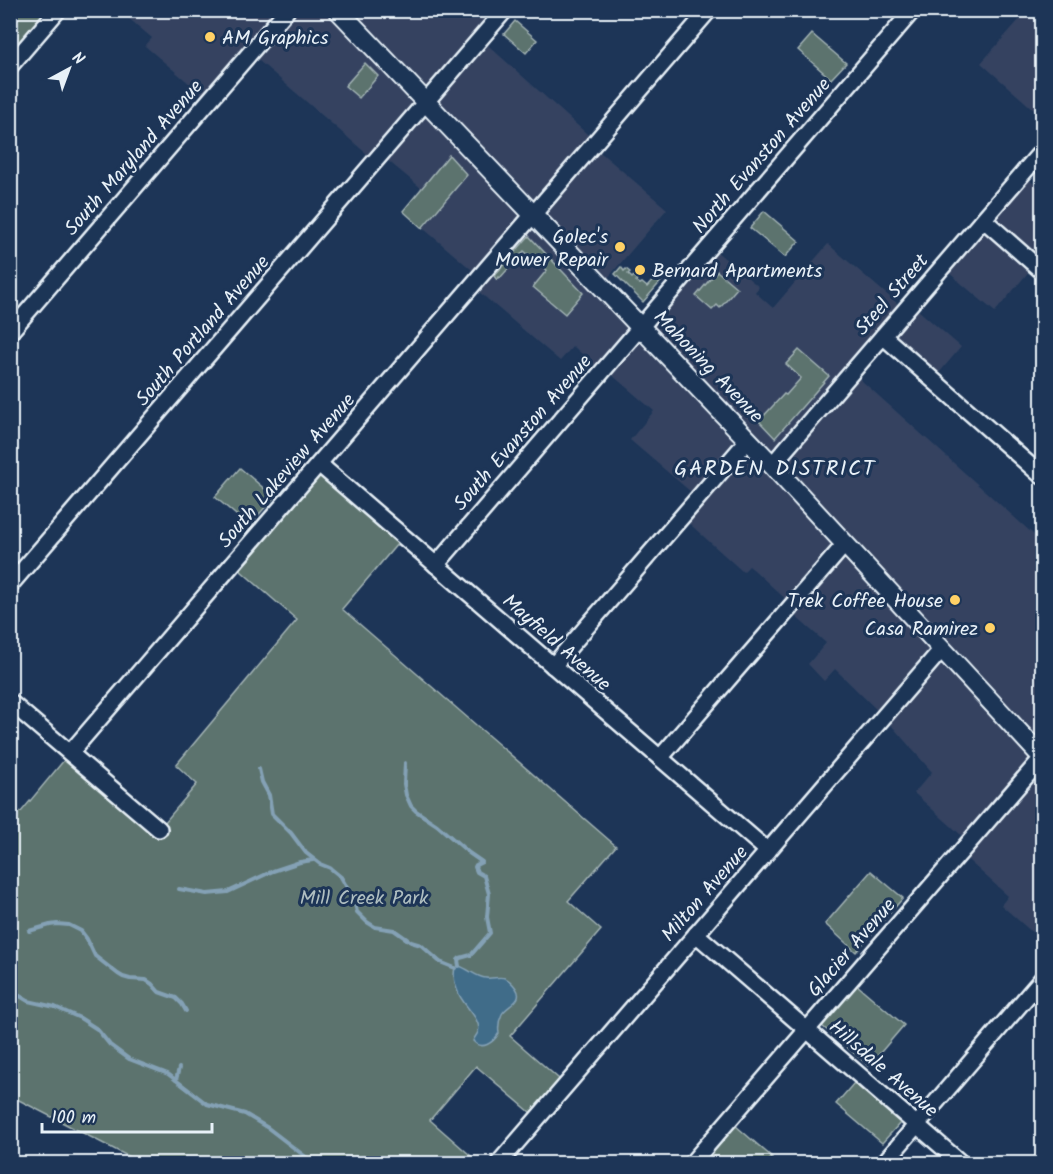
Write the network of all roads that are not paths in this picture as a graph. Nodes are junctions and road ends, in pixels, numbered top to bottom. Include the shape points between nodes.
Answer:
1 (58, 10) edge
2 (288, 10) edge
3 (338, 10) edge
4 (505, 10) edge
5 (709, 10) edge
6 (913, 10) edge
7 (10, 66) edge
8 (426, 102) junction
9 (1042, 151) edge
10 (533, 215) junction
11 (984, 220) junction
12 (1042, 271) edge
13 (640, 327) junction
14 (10, 332) edge
15 (883, 336) junction
16 (748, 440) junction
17 (319, 464) junction
18 (772, 465) junction
19 (1042, 476) edge
20 (846, 544) junction
21 (436, 565) junction
22 (10, 585) edge
23 (942, 649) junction
24 (553, 666) junction
25 (10, 702) edge
26 (70, 753) junction
27 (1042, 757) edge
28 (660, 758) junction
29 (159, 829) dead end
30 (768, 851) junction
31 (696, 934) junction
32 (1042, 979) edge
33 (807, 1030) junction
34 (917, 1124) junction
35 (498, 1164) edge
36 (691, 1164) edge
37 (883, 1164) edge
38 (962, 1164) edge

1 - 7 street
2 - 14 street, South Maryland Avenue
3 - 8 main road, Mahoning Avenue
4 - 8 street, South Portland Avenue
5 - 10 street, South Lakeview Avenue
6 - 13 street, North Evanston Avenue
8 - 10 main road, Mahoning Avenue
8 - 22 street, South Portland Avenue
9 - 11 street, Steel Street
10 - 13 main road, Mahoning Avenue
10 - 17 street, South Lakeview Avenue
11 - 12 street
11 - 15 street, Steel Street
13 - 16 main road, Mahoning Avenue
13 - 21 street, South Evanston Avenue
15 - 18 street, Steel Street
15 - 19 street
16 - 18 main road, Mahoning Avenue
16 - 24 street
17 - 21 street, Mayfield Avenue
17 - 26 street, South Lakeview Avenue
18 - 20 main road, Mahoning Avenue
20 - 23 main road, Mahoning Avenue
20 - 28 street
21 - 24 street, Mayfield Avenue
23 - 27 main road, Mahoning Avenue
23 - 30 street, Milton Avenue
24 - 28 street, Mayfield Avenue
25 - 26 street
26 - 29 street
27 - 33 street, Glacier Avenue
28 - 30 street, Mayfield Avenue
30 - 31 street, Milton Avenue
31 - 33 street, Hillsdale Avenue
31 - 35 street, Milton Avenue
32 - 34 street
33 - 34 street, Hillsdale Avenue
33 - 36 street, Glacier Avenue
34 - 37 street
34 - 38 street, Hillsdale Avenue

